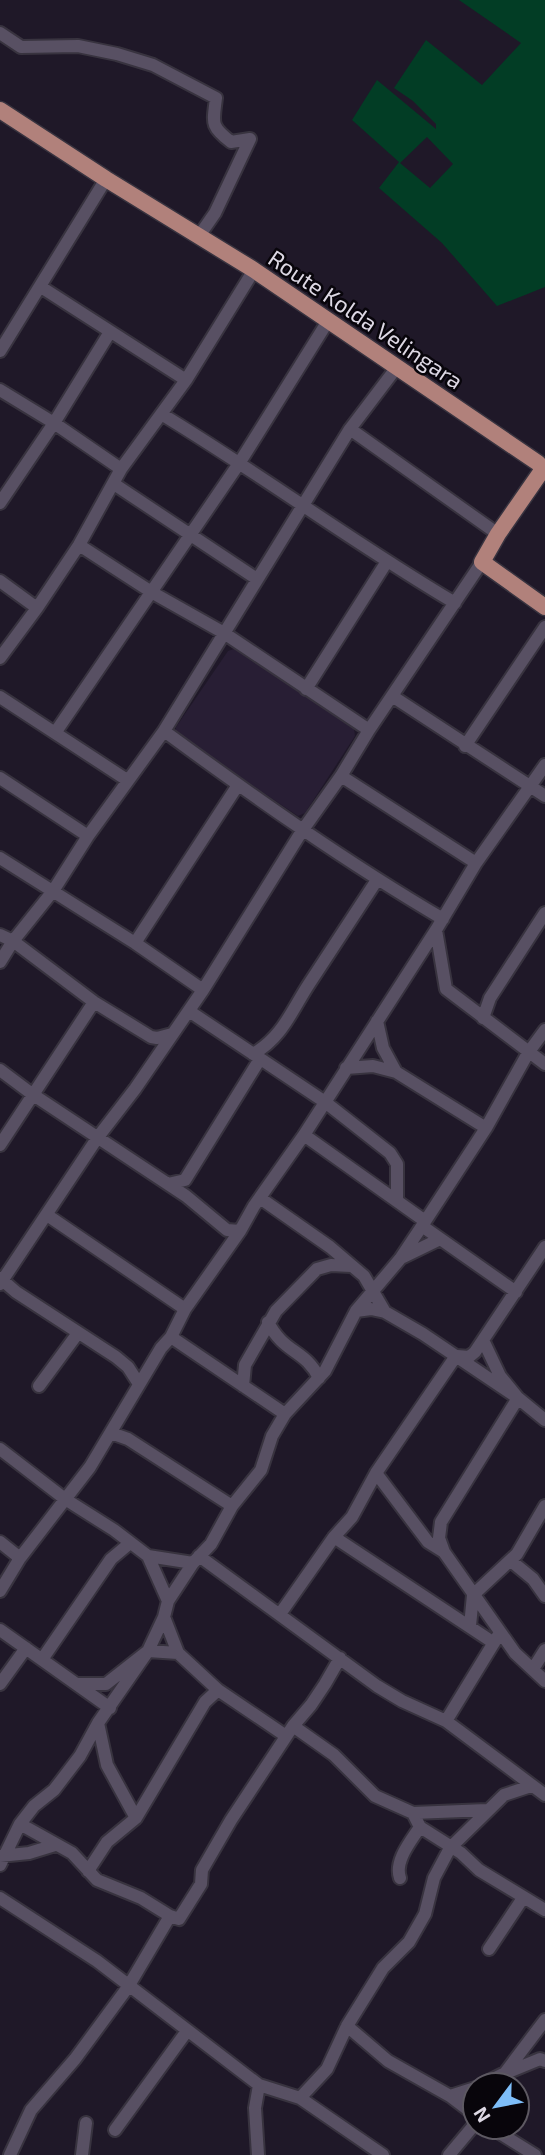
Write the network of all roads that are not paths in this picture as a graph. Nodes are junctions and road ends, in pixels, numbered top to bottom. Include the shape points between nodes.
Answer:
1 (0, 33) edge
2 (0, 110) edge
3 (106, 180) junction
4 (198, 236) junction
5 (254, 270) junction
6 (41, 287) junction
7 (328, 320) junction
8 (110, 332) junction
9 (0, 351) edge
10 (397, 367) junction
11 (186, 380) junction
12 (0, 390) edge
13 (163, 415) junction
14 (54, 423) junction
15 (350, 429) junction
16 (240, 462) junction
17 (121, 469) junction
18 (544, 469) edge
19 (114, 484) junction
20 (0, 503) edge
21 (304, 508) junction
22 (498, 534) junction
23 (189, 535) junction
24 (79, 545) junction
25 (482, 562) junction
26 (386, 563) junction
27 (257, 579) junction
28 (0, 581) edge
29 (153, 593) junction
30 (455, 603) junction
31 (545, 607) edge
32 (37, 608) junction
33 (545, 627) edge
34 (224, 633) junction
35 (0, 658) edge
36 (306, 689) junction
37 (392, 696) junction
38 (0, 698) edge
39 (369, 730) junction
40 (164, 731) junction
41 (55, 733) junction
42 (465, 746) junction
43 (545, 765) edge
44 (341, 776) junction
45 (0, 778) edge
46 (127, 780) junction
47 (238, 785) junction
48 (530, 785) junction
49 (545, 796) edge
50 (302, 831) junction
51 (88, 836) junction
52 (0, 858) edge
53 (476, 863) junction
54 (377, 880) junction
55 (53, 891) junction
56 (545, 913) edge
57 (439, 925) junction
58 (0, 934) edge
59 (13, 941) junction
60 (135, 943) junction
61 (0, 962) edge
62 (203, 990) junction
63 (490, 998) junction
64 (94, 1002) junction
65 (471, 1007) junction
66 (189, 1011) junction
67 (483, 1017) junction
68 (377, 1021) junction
69 (545, 1030) edge
70 (172, 1034) junction
71 (528, 1053) junction
72 (260, 1059) junction
73 (545, 1064) edge
74 (346, 1068) junction
75 (0, 1070) edge
76 (396, 1072) junction
77 (33, 1094) junction
78 (324, 1102) junction
79 (486, 1128) junction
80 (304, 1135) junction
81 (98, 1137) junction
82 (0, 1145) edge
83 (185, 1180) junction
84 (168, 1184) junction
85 (186, 1196) junction
86 (260, 1198) junction
87 (397, 1200) junction
88 (47, 1215) junction
89 (424, 1223) junction
90 (240, 1231) junction
91 (440, 1239) junction
92 (543, 1258) edge
93 (400, 1259) junction
94 (351, 1266) junction
95 (1, 1281) edge
96 (373, 1289) junction
97 (516, 1292) junction
98 (185, 1309) junction
99 (356, 1311) junction
100 (385, 1312) junction
101 (78, 1333) junction
102 (269, 1336) junction
103 (171, 1337) junction
104 (483, 1340) junction
105 (456, 1356) junction
106 (244, 1365) junction
107 (222, 1373) junction
108 (319, 1378) junction
109 (139, 1384) junction
110 (39, 1386) dead end
111 (243, 1386) junction
112 (518, 1398) junction
113 (285, 1414) junction
114 (120, 1419) junction
115 (545, 1420) edge
116 (111, 1433) junction
117 (128, 1439) junction
118 (0, 1449) edge
119 (376, 1473) junction
120 (65, 1499) junction
121 (232, 1506) junction
122 (545, 1506) edge
123 (114, 1530) junction
124 (334, 1537) junction
125 (433, 1540) junction
126 (0, 1542) edge
127 (130, 1543) junction
128 (148, 1556) junction
129 (20, 1558) junction
130 (111, 1559) junction
131 (196, 1560) junction
132 (511, 1561) junction
133 (0, 1591) edge
134 (473, 1595) junction
135 (545, 1596) edge
136 (168, 1601) junction
137 (280, 1614) junction
138 (164, 1617) junction
139 (470, 1626) junction
140 (0, 1630) edge
141 (497, 1638) junction
142 (26, 1648) junction
143 (545, 1650) edge
144 (148, 1651) junction
145 (178, 1653) junction
146 (43, 1658) junction
147 (340, 1658) junction
148 (533, 1669) junction
149 (545, 1681) edge
150 (0, 1684) edge
151 (77, 1684) junction
152 (218, 1690) junction
153 (110, 1708) junction
154 (446, 1721) junction
155 (98, 1723) junction
156 (289, 1731) junction
157 (531, 1786) junction
158 (545, 1795) edge
159 (487, 1810) junction
160 (413, 1814) junction
161 (136, 1818) junction
162 (20, 1824) junction
163 (420, 1827) junction
164 (55, 1845) junction
165 (450, 1848) junction
166 (2, 1859) edge
167 (88, 1871) junction
168 (400, 1878) dead end
169 (0, 1898) edge
170 (523, 1898) junction
171 (545, 1910) edge
172 (170, 1916) junction
173 (489, 1949) dead end
174 (128, 1987) junction
175 (545, 2020) edge
176 (347, 2026) junction
177 (187, 2031) junction
178 (545, 2061) edge
179 (507, 2071) edge
180 (510, 2071) edge
181 (259, 2085) junction
182 (461, 2092) edge
183 (450, 2096) junction
184 (300, 2098) junction
185 (461, 2104) edge
186 (86, 2123) dead end
187 (115, 2130) dead end
188 (461, 2141) edge
189 (512, 2141) edge
190 (545, 2151) edge
191 (10, 2155) edge
192 (82, 2155) edge
193 (258, 2155) edge
194 (383, 2155) edge
195 (449, 2155) edge
196 (535, 2155) edge
197 (542, 2155) edge

1 - 4 street via 21,47 99,48 153,65 216,98 213,124 218,131 231,142 250,139 215,213
2 - 3 main road, Route Kolda Velingara
3 - 4 main road, Route Kolda Velingara
3 - 6 street
4 - 5 main road, Route Kolda Velingara
5 - 7 main road, Route Kolda Velingara
5 - 11 street
6 - 8 street
6 - 9 street
7 - 10 main road, Route Kolda Velingara
7 - 16 street
8 - 11 street
8 - 14 street
10 - 15 street
10 - 18 main road, Route Kolda Velingara
11 - 13 street
12 - 14 street
13 - 16 street
13 - 17 street
14 - 17 street
14 - 20 street
15 - 21 street
15 - 22 street
16 - 21 street
16 - 23 street
17 - 19 street
18 - 22 main road, Route Kolda Velingara
19 - 23 street
19 - 24 street
21 - 26 street
21 - 27 street
22 - 25 main road, Route Kolda Velingara
23 - 27 street
23 - 29 street
24 - 29 street
24 - 32 street
25 - 30 street
25 - 31 main road
26 - 30 street
26 - 36 street
27 - 34 street
28 - 32 street
29 - 34 street
29 - 41 street
30 - 37 street
32 - 35 street
33 - 42 street
34 - 36 street
34 - 40 street
36 - 39 street
37 - 39 street
37 - 42 street
38 - 41 street
39 - 44 street
40 - 46 street
40 - 47 street
41 - 46 street
42 - 48 street
43 - 48 street
44 - 50 street
44 - 53 street
45 - 51 street
46 - 51 street
47 - 50 street
47 - 60 street
48 - 49 street
48 - 53 street
50 - 54 street
50 - 62 street
51 - 55 street
52 - 55 street
53 - 57 street
54 - 57 street
54 - 72 street
55 - 59 street
55 - 60 street
56 - 63 street
57 - 65 street via 446,989
57 - 68 street
58 - 59 street
59 - 61 street
59 - 64 street
60 - 62 street
62 - 66 street
63 - 65 street
63 - 67 street
64 - 70 street via 151,1037
64 - 77 street
65 - 67 street
66 - 70 street
66 - 72 street
67 - 71 street
68 - 74 street
68 - 76 street via 383,1048
69 - 71 street
70 - 81 street
71 - 73 street
71 - 79 street
72 - 78 street
72 - 83 street
74 - 76 street via 373,1066
74 - 78 street
75 - 77 street
76 - 79 street
77 - 81 street
77 - 82 street
78 - 80 street
78 - 87 street via 395,1158
79 - 89 street
80 - 86 street
80 - 87 street
81 - 84 street
81 - 88 street
83 - 84 street
83 - 85 street
84 - 85 street
85 - 90 street via 227,1230
86 - 90 street
86 - 94 street
87 - 89 street
88 - 95 street
88 - 98 street
89 - 91 street
89 - 93 street
90 - 98 street
91 - 93 street
91 - 97 street
92 - 97 street
93 - 96 street
94 - 96 street
94 - 102 street via 317,1269 268,1322
95 - 101 street
96 - 99 street
96 - 100 street
97 - 104 street
98 - 103 street
99 - 100 street
99 - 108 street
100 - 105 street
101 - 109 street via 128,1367
101 - 110 street
102 - 106 street
102 - 108 street via 308,1360
103 - 107 street
103 - 109 street
104 - 105 street via 469,1357
104 - 112 street via 500,1376
105 - 112 street
105 - 119 street
106 - 107 street
106 - 111 street
107 - 111 street
108 - 113 street
109 - 114 street
111 - 113 street
112 - 115 street
112 - 125 street
113 - 121 street via 261,1470
114 - 116 street
114 - 117 street
116 - 117 street
116 - 120 street
117 - 121 street
118 - 120 street
119 - 124 street via 352,1517
119 - 125 street
120 - 123 street
120 - 129 street
121 - 131 street via 211,1545
122 - 132 street
123 - 127 street
123 - 130 street
124 - 137 street
124 - 139 street
125 - 134 street
126 - 129 street
127 - 128 street
127 - 130 street
128 - 131 street
128 - 136 street
129 - 133 street
130 - 146 street
131 - 136 street
131 - 137 street
132 - 134 street
132 - 135 street
134 - 139 street
134 - 141 street
136 - 138 street
137 - 147 street
138 - 144 street
138 - 145 street
139 - 141 street
140 - 142 street
141 - 148 street
141 - 154 street
142 - 146 street
142 - 150 street
143 - 148 street
144 - 145 street
144 - 151 street via 106,1684
144 - 153 street
145 - 152 street
146 - 151 street
147 - 154 street via 402,1701
147 - 156 street
148 - 149 street
151 - 153 street
152 - 156 street
152 - 161 street via 205,1702
153 - 155 street
154 - 157 street
155 - 161 street via 107,1765
155 - 162 street via 54,1790
156 - 160 street via 334,1755 374,1796
156 - 172 street via 202,1870 201,1884 179,1919
157 - 158 street
157 - 159 street via 504,1795
159 - 160 street
159 - 165 street
160 - 163 street
161 - 167 street via 107,1842
162 - 164 street
162 - 166 street
163 - 165 street
163 - 168 street via 401,1859
164 - 166 street
164 - 167 street via 72,1853
165 - 170 street
165 - 176 street via 409,1942 383,1968
167 - 172 street via 97,1880
169 - 174 street via 97,1961
170 - 171 street
170 - 173 street
172 - 174 street
174 - 177 street
174 - 191 street via 32,2110
175 - 179 street
176 - 183 street via 388,2061
176 - 184 street via 327,2070
177 - 181 street
177 - 187 street
178 - 180 street
181 - 184 street
181 - 193 street via 255,2108
182 - 183 street
183 - 185 street
184 - 194 street
186 - 192 street
188 - 195 street
189 - 196 street
190 - 197 street

